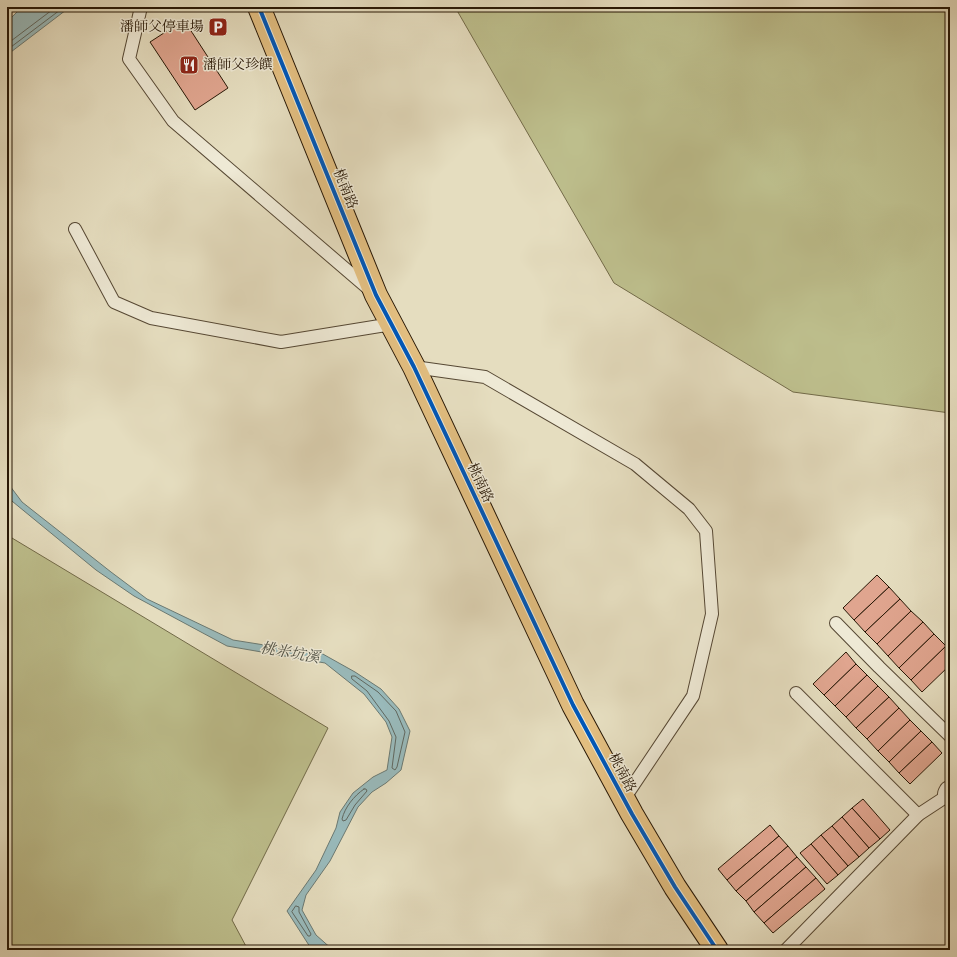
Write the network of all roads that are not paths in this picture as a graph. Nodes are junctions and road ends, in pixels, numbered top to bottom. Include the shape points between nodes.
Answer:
1 (141, 7) edge
2 (259, 7) edge
3 (75, 229) dead end
4 (376, 295) junction
5 (392, 324) junction
6 (414, 367) junction
7 (836, 623) dead end
8 (796, 693) dead end
9 (950, 736) edge
10 (950, 793) edge
11 (624, 799) junction
12 (918, 815) junction
13 (717, 950) edge
14 (786, 950) edge

1 - 4 lane via 129,59 172,121
2 - 4 main road, 桃南路
3 - 5 lane via 114,302 151,318 281,342
4 - 5 main road, 桃南路
5 - 6 main road, 桃南路
6 - 11 main road, 桃南路 via 573,705
6 - 11 lane via 485,377 635,464 689,509 706,531 712,614 693,696
7 - 9 lane
8 - 12 lane
10 - 12 lane
11 - 13 main road, 桃南路 via 675,887
12 - 14 lane

